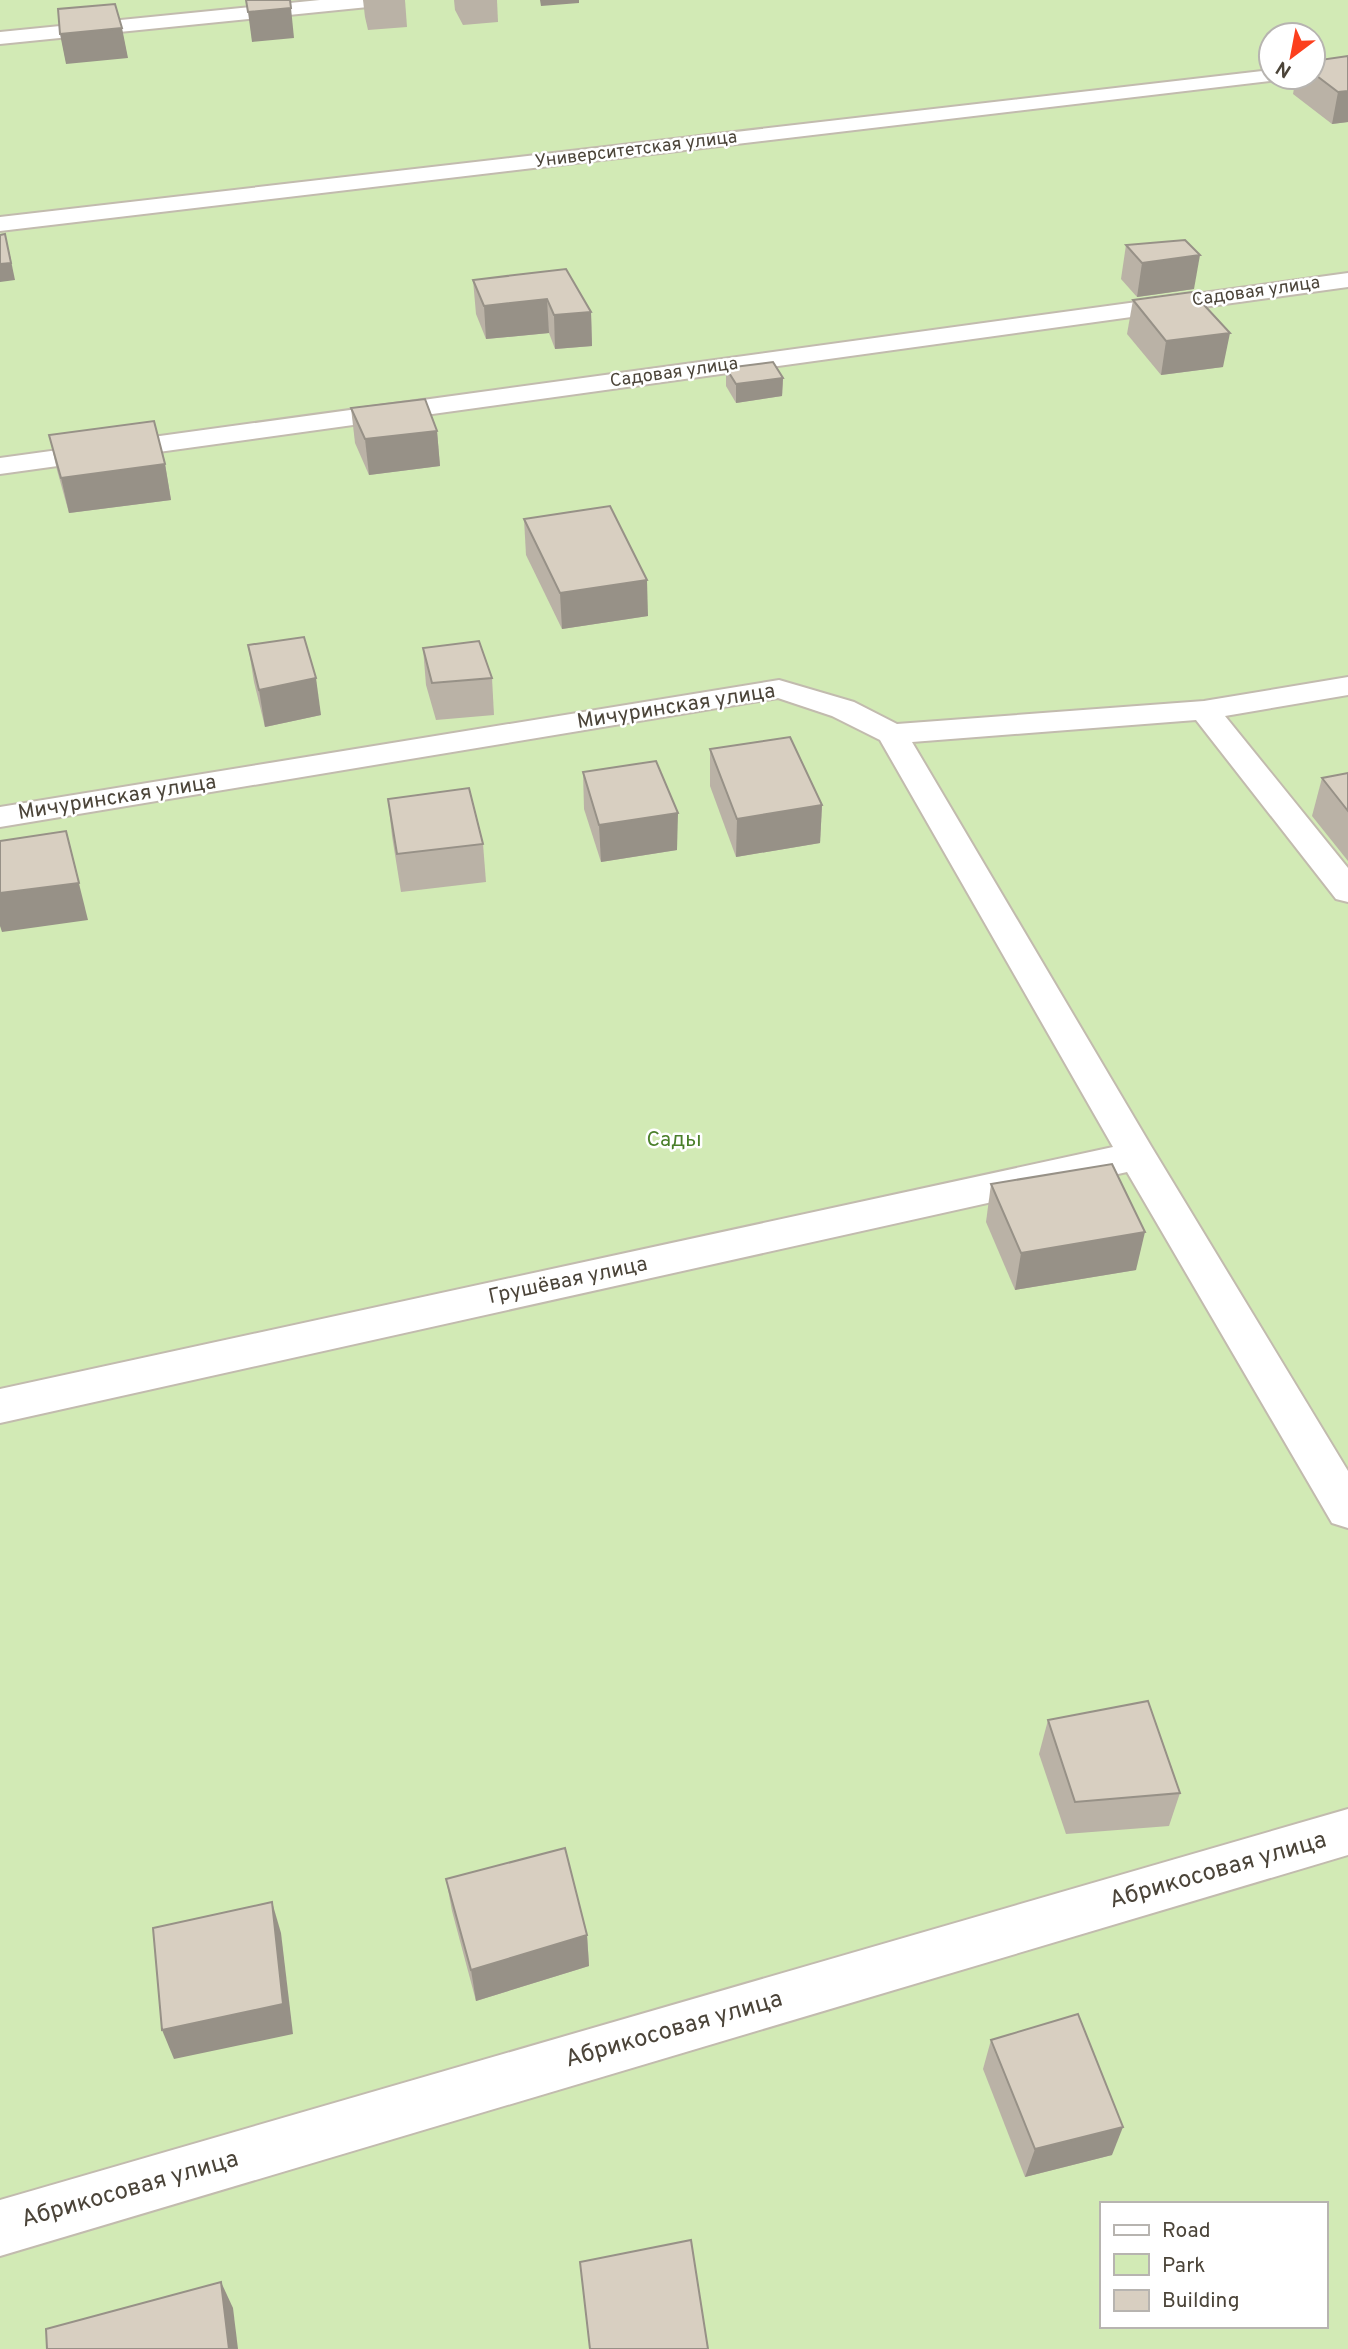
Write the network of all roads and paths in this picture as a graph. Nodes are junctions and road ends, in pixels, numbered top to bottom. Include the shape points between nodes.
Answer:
1 (378, 0) edge
2 (0, 38) edge
3 (1257, 78) edge
4 (0, 224) edge
5 (1348, 280) edge
6 (0, 466) edge
7 (1348, 686) edge
8 (1204, 710) junction
9 (892, 734) junction
10 (0, 817) edge
11 (1348, 891) edge
12 (1137, 1156) junction
13 (0, 1406) edge
14 (1348, 1510) edge
15 (1348, 1832) edge
16 (0, 2228) edge

1 - 2 street
3 - 4 street, Университетская улица
5 - 6 street, Садовая улица
7 - 8 street
8 - 9 street
8 - 11 street
9 - 10 street, Мичуринская улица via 843,709 779,689
9 - 12 street
12 - 13 street, Грушёвая улица
12 - 14 street
15 - 16 street, Абрикосовая улица

